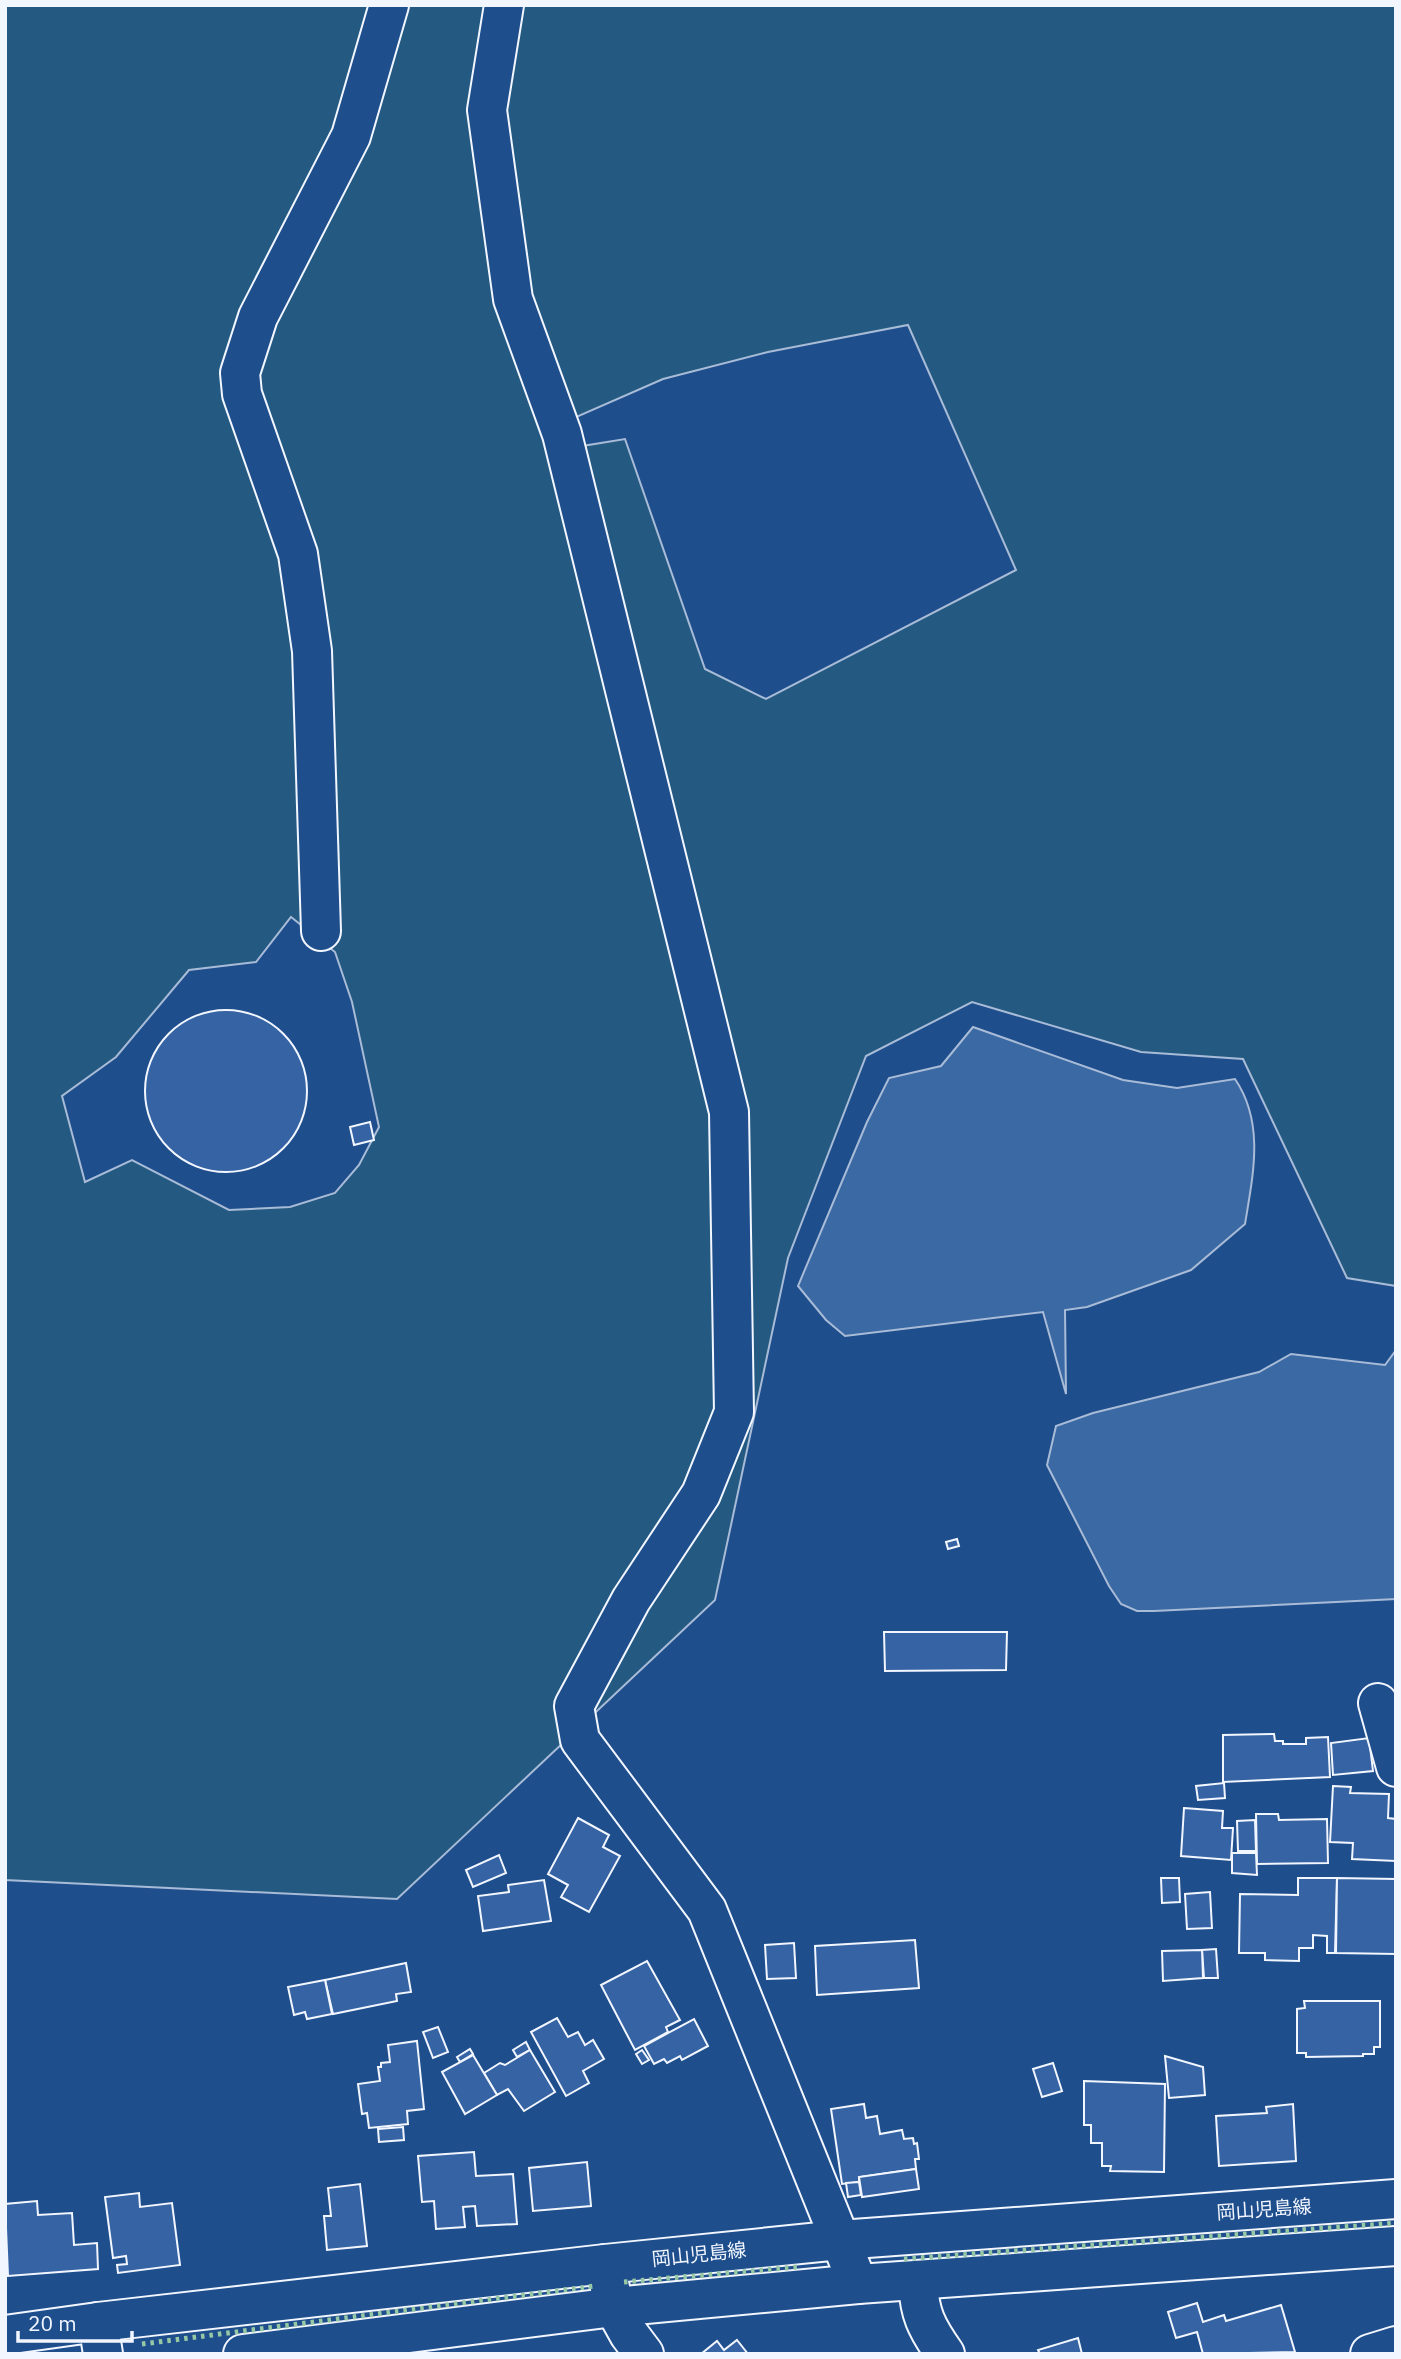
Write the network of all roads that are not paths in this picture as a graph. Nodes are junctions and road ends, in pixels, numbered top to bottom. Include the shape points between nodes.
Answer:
1 (389, 5) edge
2 (504, 5) edge
3 (321, 931) dead end
4 (1378, 1703) dead end
5 (1396, 1767) edge
6 (1396, 2199) edge
7 (840, 2240) junction
8 (1396, 2246) edge
9 (605, 2264) junction
10 (918, 2281) junction
11 (858, 2284) junction
12 (614, 2307) junction
13 (5, 2335) edge
14 (101, 2338) edge
15 (1396, 2346) edge
16 (243, 2354) edge
17 (644, 2354) edge
18 (945, 2354) edge
19 (1370, 2354) edge

1 - 3 street via 351,136 258,317 240,373 242,394 298,554 312,650
2 - 7 street via 487,110 513,299 562,434 729,1112 734,1412 701,1494 631,1600 574,1706 580,1740 707,1910
4 - 5 street
6 - 7 street, 岡山児島線
7 - 9 street, 岡山児島線
7 - 11 street
8 - 10 street
9 - 12 street
9 - 14 street, 岡山児島線
10 - 11 street
10 - 18 street via 919,2307
11 - 12 street
12 - 16 street
12 - 17 street
13 - 14 street, 岡山児島線
15 - 19 street

